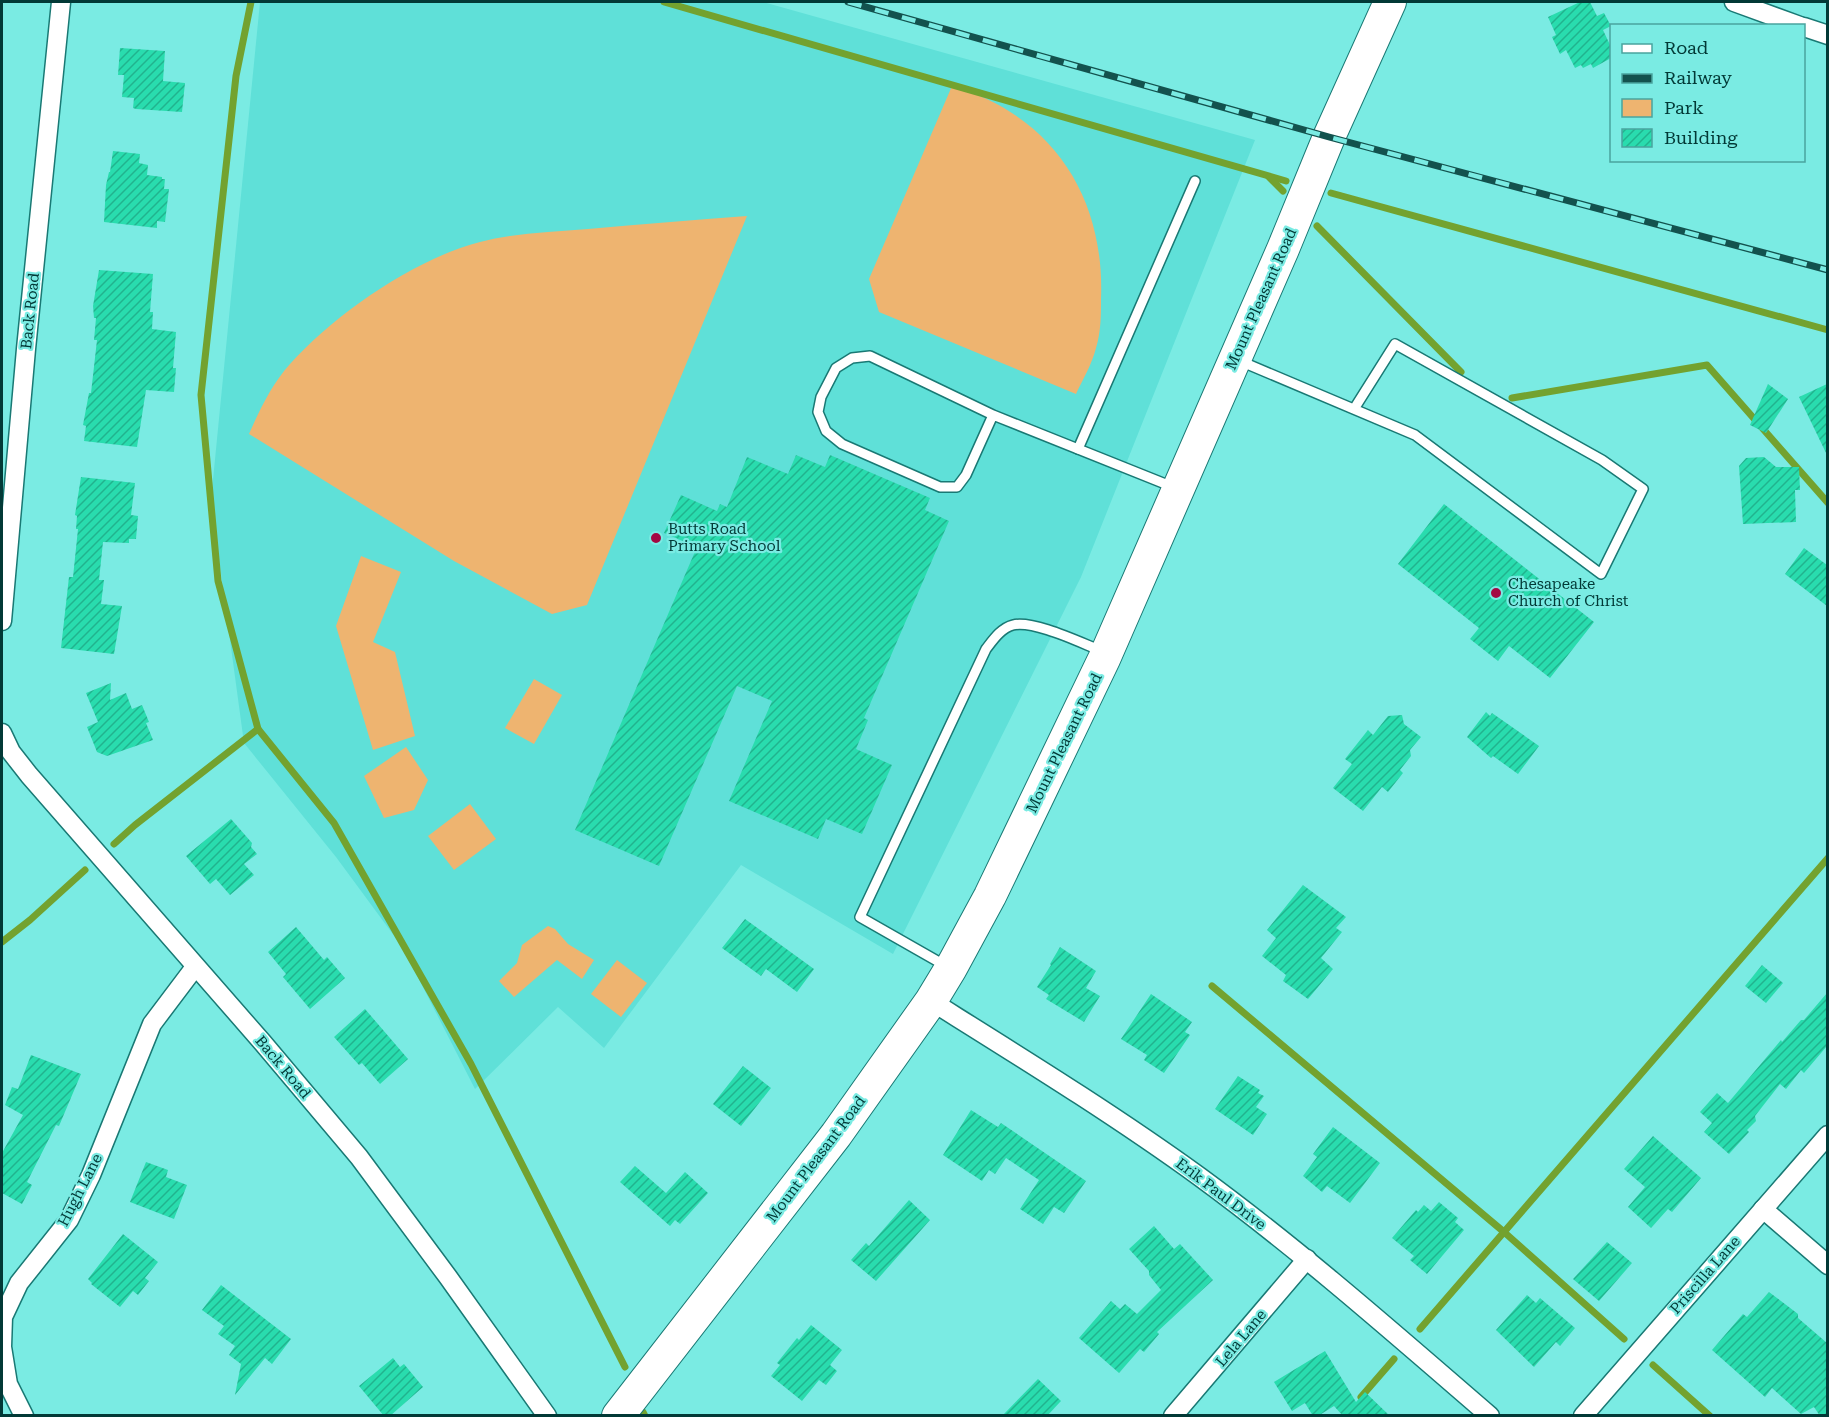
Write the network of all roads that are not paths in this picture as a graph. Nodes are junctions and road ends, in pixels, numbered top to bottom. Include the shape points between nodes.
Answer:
1 (61, 2) edge
2 (1390, 2) edge
3 (1734, 2) edge
4 (1796, 24) edge
5 (1805, 27) edge
6 (1827, 34) edge
7 (1195, 181) dead end
8 (1235, 358) junction
9 (1354, 409) junction
10 (993, 415) junction
11 (1078, 449) junction
12 (1178, 489) junction
13 (2, 621) edge
14 (1107, 652) junction
15 (3, 740) edge
16 (195, 967) junction
17 (951, 968) junction
18 (931, 1001) junction
19 (1827, 1135) edge
20 (1763, 1209) junction
21 (1307, 1259) junction
22 (1827, 1265) edge
23 (2, 1316) edge
24 (5, 1384) edge
25 (24, 1416) edge
26 (547, 1416) edge
27 (618, 1416) edge
28 (1173, 1416) edge
29 (1490, 1416) edge
30 (1583, 1416) edge

1 - 13 street, Back Road
2 - 8 highway, Mount Pleasant Road
3 - 4 street
5 - 6 street
7 - 11 lane
8 - 9 lane
8 - 12 highway, Mount Pleasant Road
9 - 9 lane via 1415,435 1601,574 1643,489 1602,460 1395,344
10 - 10 lane via 870,356 852,358 836,368 818,412 826,431 842,444 940,487 957,488
10 - 11 lane
11 - 12 lane
12 - 14 highway, Mount Pleasant Road
14 - 17 highway, Mount Pleasant Road via 990,896
14 - 17 lane via 1029,623 1012,625 986,649 860,917
15 - 16 street, Back Road
16 - 23 street, Hugh Lane via 152,1024 69,1220 19,1283
16 - 26 street, Back Road via 359,1157
17 - 18 highway, Mount Pleasant Road
18 - 21 street, Erik Paul Drive via 1116,1118
18 - 27 highway, Mount Pleasant Road via 836,1135
19 - 20 street, Priscilla Lane
20 - 22 street
20 - 30 street, Priscilla Lane
21 - 28 street, Lela Lane
21 - 29 street, Erik Paul Drive
23 - 24 street, Hugh Lane
24 - 25 street, Hugh Lane

